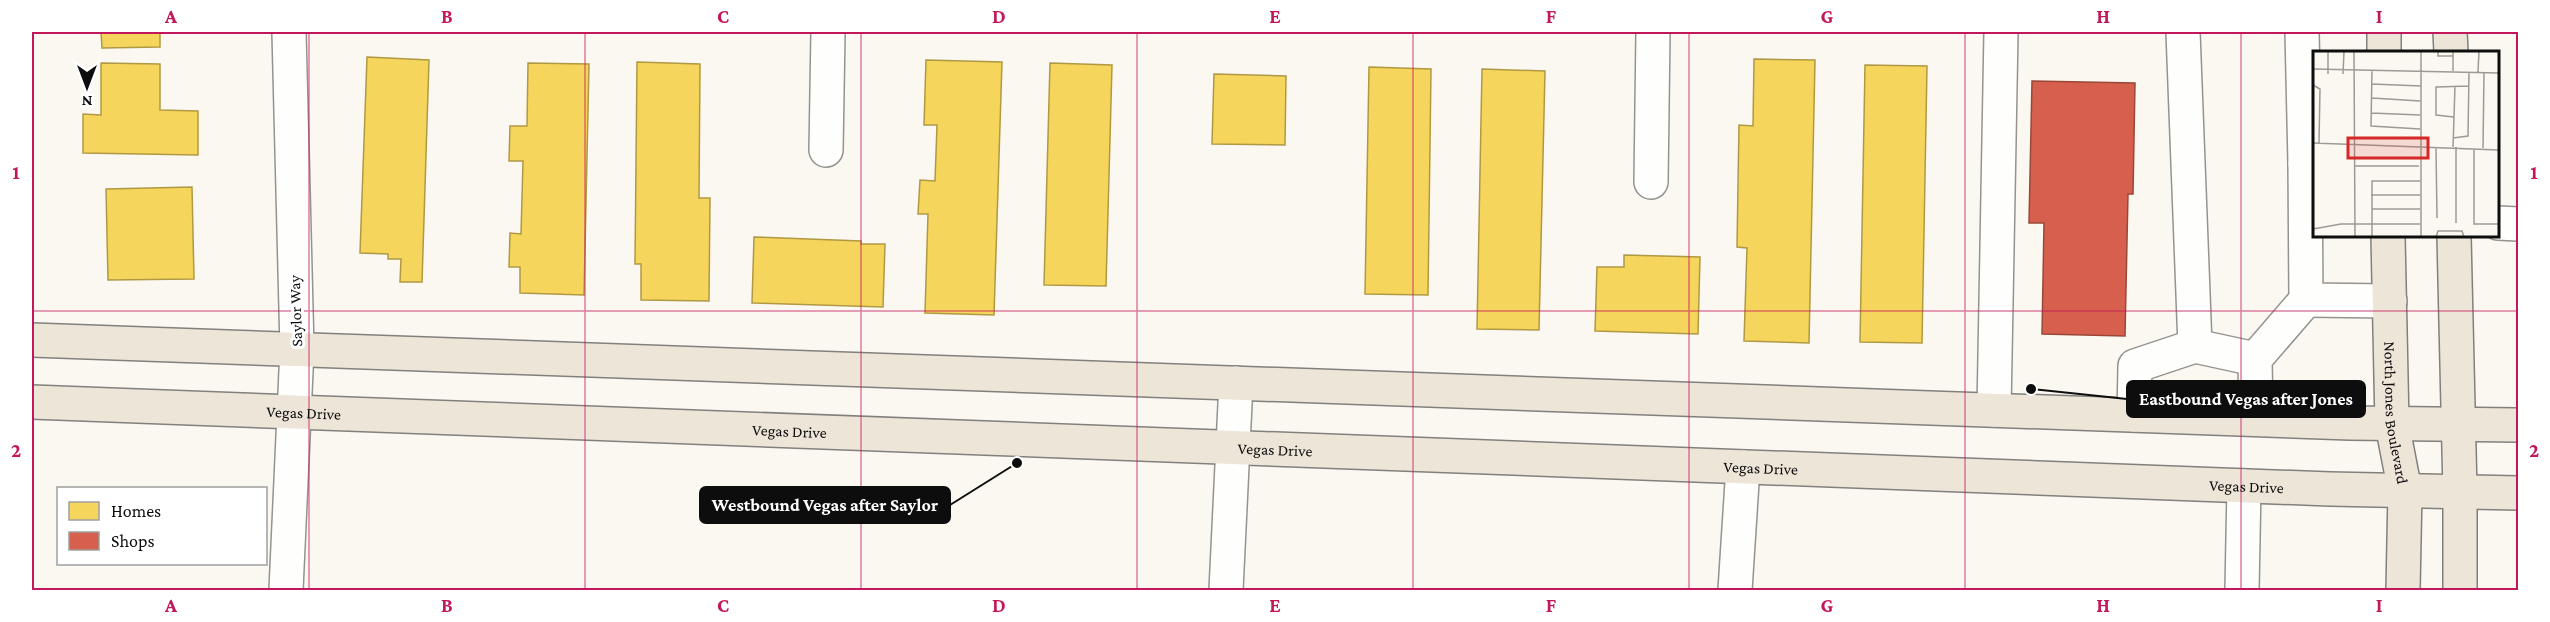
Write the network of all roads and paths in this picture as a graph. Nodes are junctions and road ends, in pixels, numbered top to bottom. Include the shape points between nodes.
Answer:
1 (289, 32) edge
2 (828, 32) edge
3 (1653, 32) edge
4 (2001, 32) edge
5 (2183, 32) edge
6 (2302, 32) edge
7 (2384, 32) edge
8 (2450, 32) edge
9 (2384, 51) edge
10 (2451, 51) edge
11 (826, 150) dead end
12 (2310, 164) edge
13 (1651, 182) dead end
14 (2499, 223) edge
15 (2518, 224) edge
16 (2388, 237) edge
17 (2454, 237) edge
18 (2306, 300) junction
19 (2390, 301) junction
20 (32, 340) edge
21 (2195, 346) junction
22 (297, 349) junction
23 (2255, 359) junction
24 (1236, 383) junction
25 (32, 402) edge
26 (1994, 410) junction
27 (295, 412) junction
28 (2134, 415) junction
29 (2256, 419) junction
30 (2392, 424) junction
31 (2459, 425) junction
32 (2518, 425) edge
33 (1233, 448) junction
34 (1743, 467) junction
35 (2244, 486) junction
36 (2405, 491) junction
37 (2460, 492) junction
38 (2518, 493) edge
39 (286, 591) edge
40 (1226, 591) edge
41 (1735, 591) edge
42 (2242, 591) edge
43 (2403, 591) edge
44 (2460, 591) edge

1 - 22 street, Saylor Way
2 - 11 street
3 - 13 street
4 - 26 street
5 - 21 street
6 - 12 street
7 - 9 main road
8 - 10 main road
12 - 18 street
14 - 15 street
16 - 19 main road, North Jones Boulevard
17 - 31 main road
18 - 19 street
18 - 23 street
19 - 30 main road, North Jones Boulevard
20 - 22 main road
21 - 23 street
21 - 28 street via 2135,366
22 - 24 main road
22 - 27 street, Saylor Way
23 - 29 street
24 - 26 main road
24 - 33 street
25 - 27 main road, Vegas Drive
26 - 28 main road
27 - 33 main road, Vegas Drive
27 - 39 street, Saylor Way
28 - 29 main road
29 - 30 main road
30 - 31 main road
30 - 36 main road, North Jones Boulevard
31 - 32 main road
31 - 37 main road
33 - 34 main road, Vegas Drive
33 - 40 street
34 - 35 main road, Vegas Drive
34 - 41 street
35 - 36 main road, Vegas Drive
35 - 42 street
36 - 37 main road, Vegas Drive
36 - 43 main road, North Jones Boulevard
37 - 38 main road, Vegas Drive
37 - 44 main road

